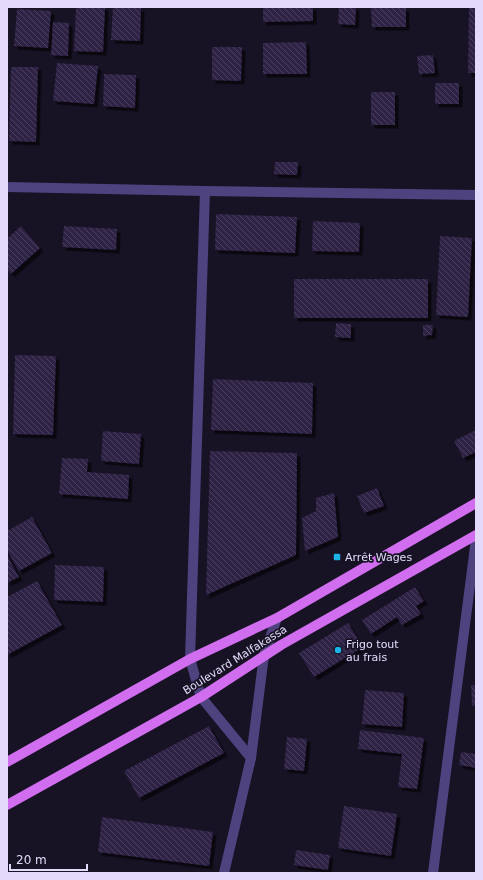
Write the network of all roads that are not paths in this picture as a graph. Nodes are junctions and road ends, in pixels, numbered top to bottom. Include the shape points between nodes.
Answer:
1 (7, 187) edge
2 (205, 191) junction
3 (476, 195) edge
4 (476, 503) edge
5 (476, 535) edge
6 (476, 539) edge
7 (277, 618) junction
8 (264, 655) junction
9 (190, 659) junction
10 (201, 697) junction
11 (251, 758) junction
12 (7, 762) edge
13 (7, 805) edge
14 (224, 873) edge
15 (433, 873) edge

1 - 2 street
2 - 3 street
2 - 9 street
4 - 7 main road, Boulevard Malfakassa
5 - 8 main road, Boulevard Malfakassa
6 - 15 street
7 - 8 street
7 - 9 main road, Boulevard Malfakassa
8 - 10 main road, Boulevard Malfakassa
8 - 11 street
9 - 10 street
9 - 12 main road, Boulevard Malfakassa
10 - 11 street
10 - 13 main road, Boulevard Malfakassa
11 - 14 street

